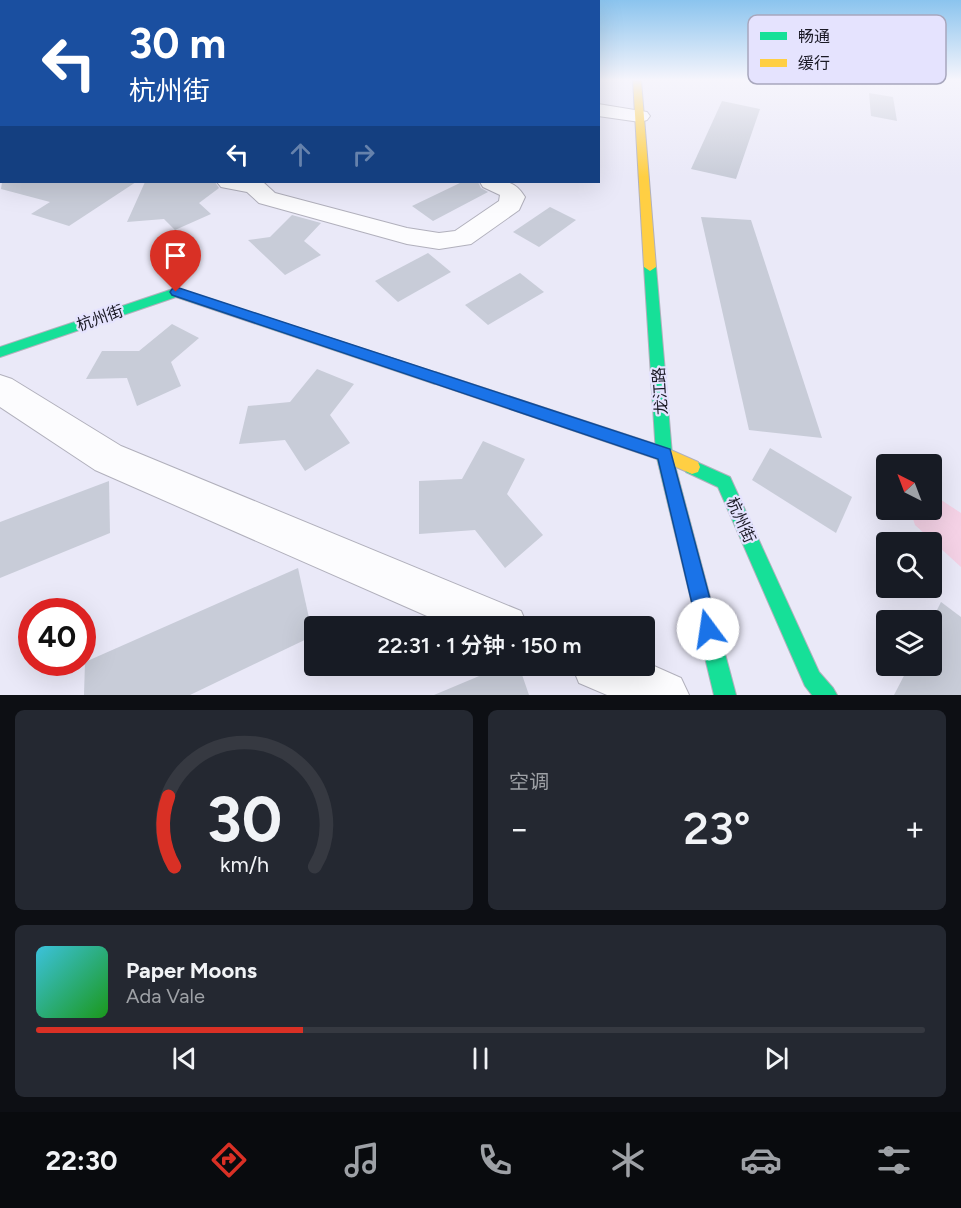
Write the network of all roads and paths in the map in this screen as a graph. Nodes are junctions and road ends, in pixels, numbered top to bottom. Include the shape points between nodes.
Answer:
1 (615, 112) edge
2 (640, 112) edge
3 (640, 116) junction
4 (236, 183) edge
5 (493, 183) edge
6 (0, 352) edge
7 (0, 389) edge
8 (664, 454) junction
9 (479, 616) edge
10 (619, 676) edge
11 (664, 695) edge
12 (725, 695) edge
13 (826, 695) edge

1 - 3 street
2 - 3 street, 龙江路
3 - 8 street, 龙江路
4 - 5 street via 254,186 267,198 439,241 462,238 510,205 513,197 509,190
6 - 8 street, 杭州街 via 176,292
7 - 9 street via 108,458
8 - 12 street, 龙江路
8 - 13 street, 杭州街 via 724,482 812,679
10 - 11 street

